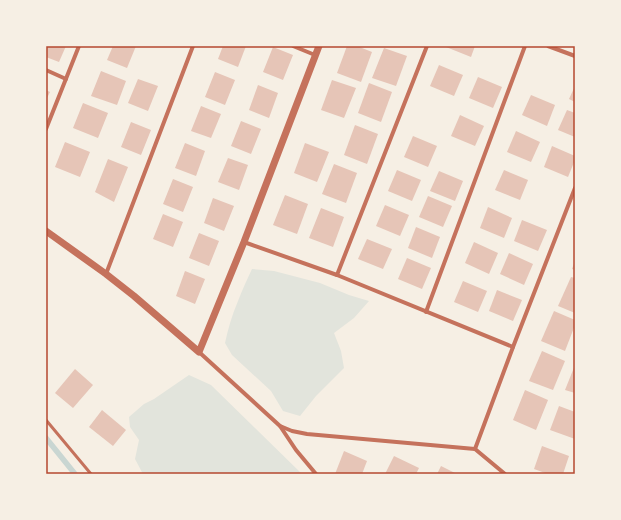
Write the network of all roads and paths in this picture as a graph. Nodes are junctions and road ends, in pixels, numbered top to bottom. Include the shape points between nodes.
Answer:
1 (79, 46) edge
2 (193, 46) edge
3 (293, 46) edge
4 (319, 46) edge
5 (427, 46) edge
6 (526, 46) edge
7 (548, 46) edge
8 (315, 55) junction
9 (575, 56) edge
10 (46, 70) edge
11 (66, 80) junction
12 (46, 129) edge
13 (575, 188) edge
14 (46, 231) edge
15 (244, 242) junction
16 (106, 274) junction
17 (337, 275) junction
18 (426, 312) junction
19 (513, 347) junction
20 (199, 352) junction
21 (46, 420) edge
22 (280, 426) junction
23 (475, 449) junction
24 (91, 474) edge
25 (316, 474) edge
26 (505, 474) edge

1 - 11 street
2 - 16 street
3 - 8 street
4 - 8 street
5 - 17 street
6 - 18 street
7 - 9 street
8 - 15 street
10 - 11 street
11 - 12 street
13 - 19 street
14 - 16 street
15 - 17 street
15 - 20 street
16 - 20 street
17 - 18 street
18 - 19 street
19 - 23 street
20 - 22 street
21 - 24 lane
22 - 23 street via 308,434
22 - 25 street
23 - 26 street

